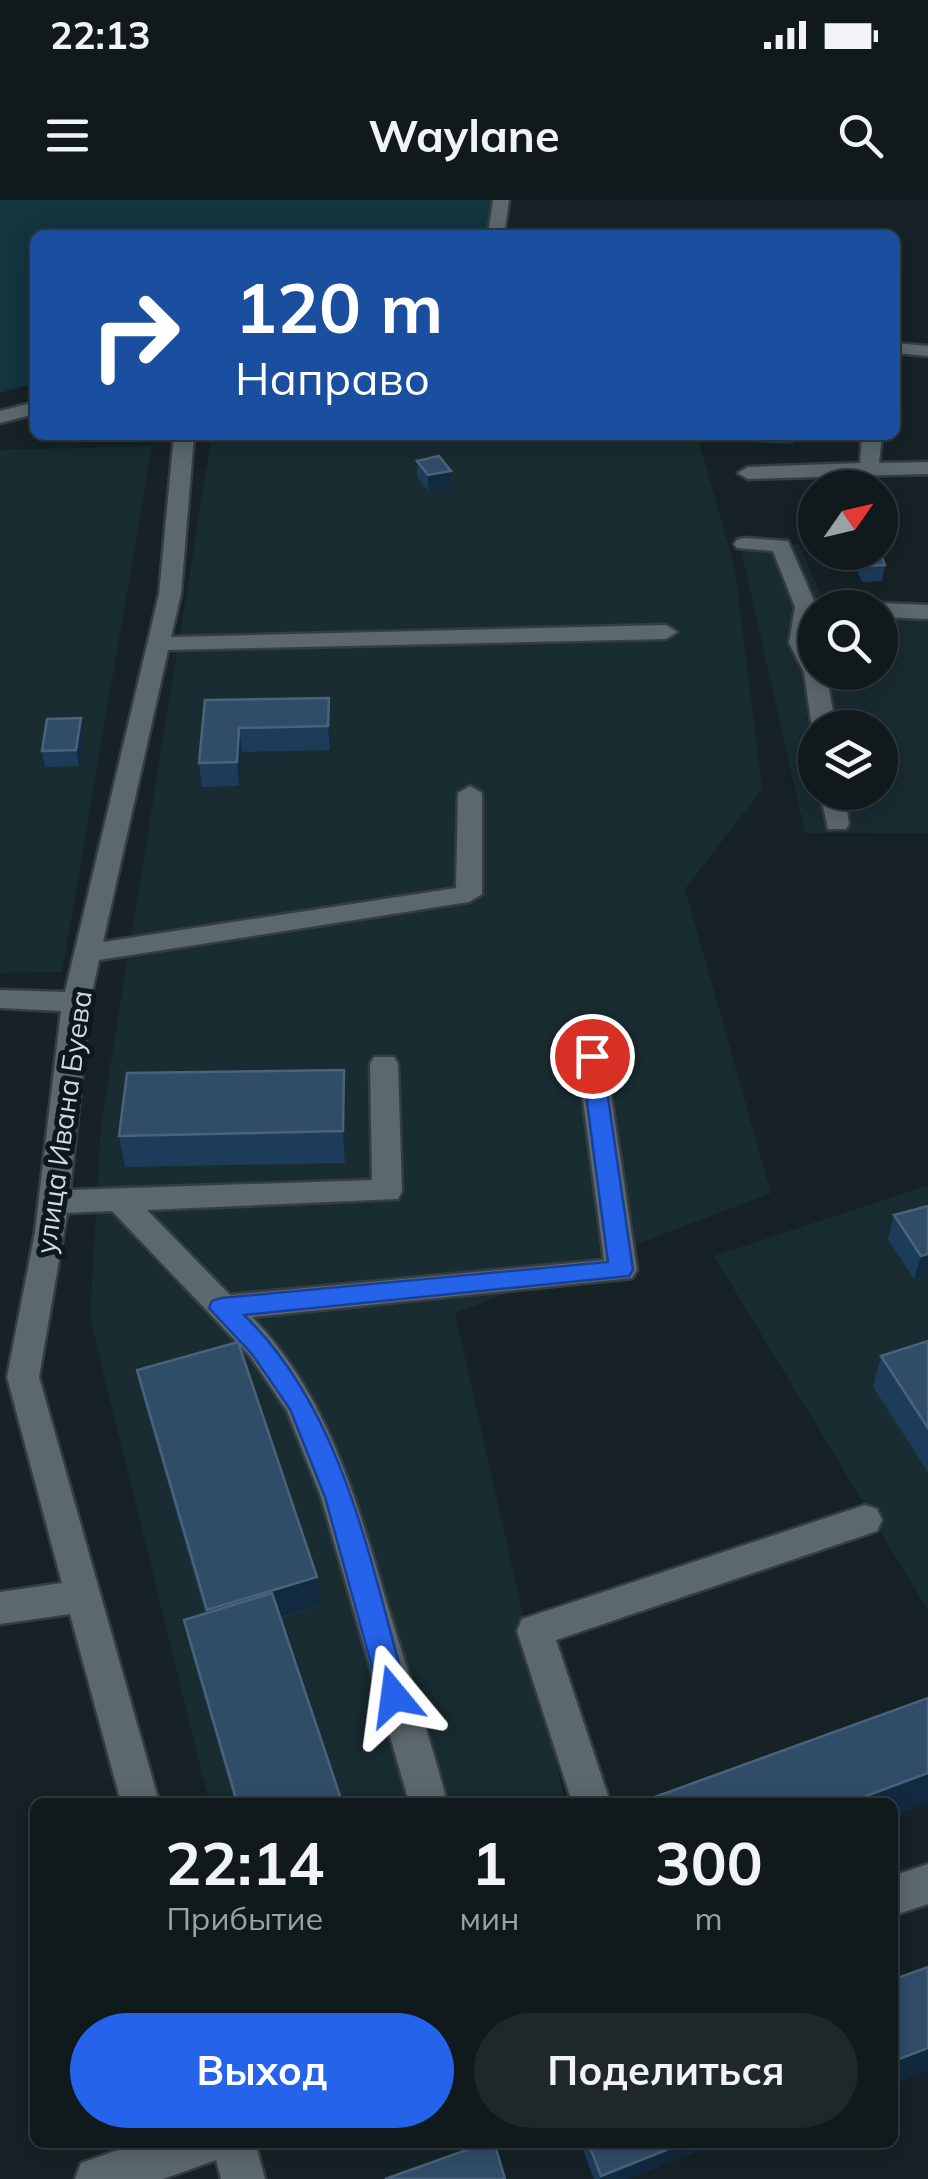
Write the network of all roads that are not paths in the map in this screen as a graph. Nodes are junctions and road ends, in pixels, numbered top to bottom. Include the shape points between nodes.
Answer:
1 (501, 200) edge
2 (497, 230) edge
3 (900, 348) edge
4 (928, 351) edge
5 (30, 409) edge
6 (0, 416) edge
7 (184, 440) edge
8 (872, 440) edge
9 (928, 468) edge
10 (869, 469) junction
11 (748, 473) dead end
12 (744, 544) dead end
13 (799, 590) edge
14 (898, 611) edge
15 (928, 612) edge
16 (666, 632) dead end
17 (159, 644) junction
18 (470, 794) dead end
19 (834, 810) edge
20 (836, 824) dead end
21 (88, 953) junction
22 (0, 1000) edge
23 (76, 1002) junction
24 (592, 1056) dead end
25 (384, 1064) dead end
26 (119, 1200) junction
27 (53, 1202) junction
28 (221, 1308) junction
29 (865, 1520) dead end
30 (83, 1596) junction
31 (0, 1608) edge
32 (139, 1798) edge
33 (427, 1798) edge
34 (590, 1798) edge
35 (928, 1884) edge
36 (898, 1894) edge
37 (190, 2148) edge
38 (235, 2148) edge
39 (97, 2179) edge
40 (244, 2179) edge

1 - 2 street
3 - 4 street
5 - 6 street
7 - 17 street, улица Ивана Буева
8 - 10 street
9 - 10 street
10 - 11 street
12 - 13 street via 781,545
14 - 15 street
16 - 17 street
17 - 21 street, улица Ивана Буева
18 - 21 street via 469,894
19 - 20 street
21 - 23 street, улица Ивана Буева
22 - 23 street
23 - 27 street, улица Ивана Буева
24 - 28 street via 621,1270
25 - 26 street via 387,1191
26 - 27 street
26 - 28 street
27 - 30 street, улица Ивана Буева via 23,1377
28 - 33 street via 261,1347 300,1405 338,1497
29 - 34 street via 535,1630
30 - 31 street
30 - 32 street, улица Ивана Буева
35 - 36 street
37 - 39 street
38 - 40 street

